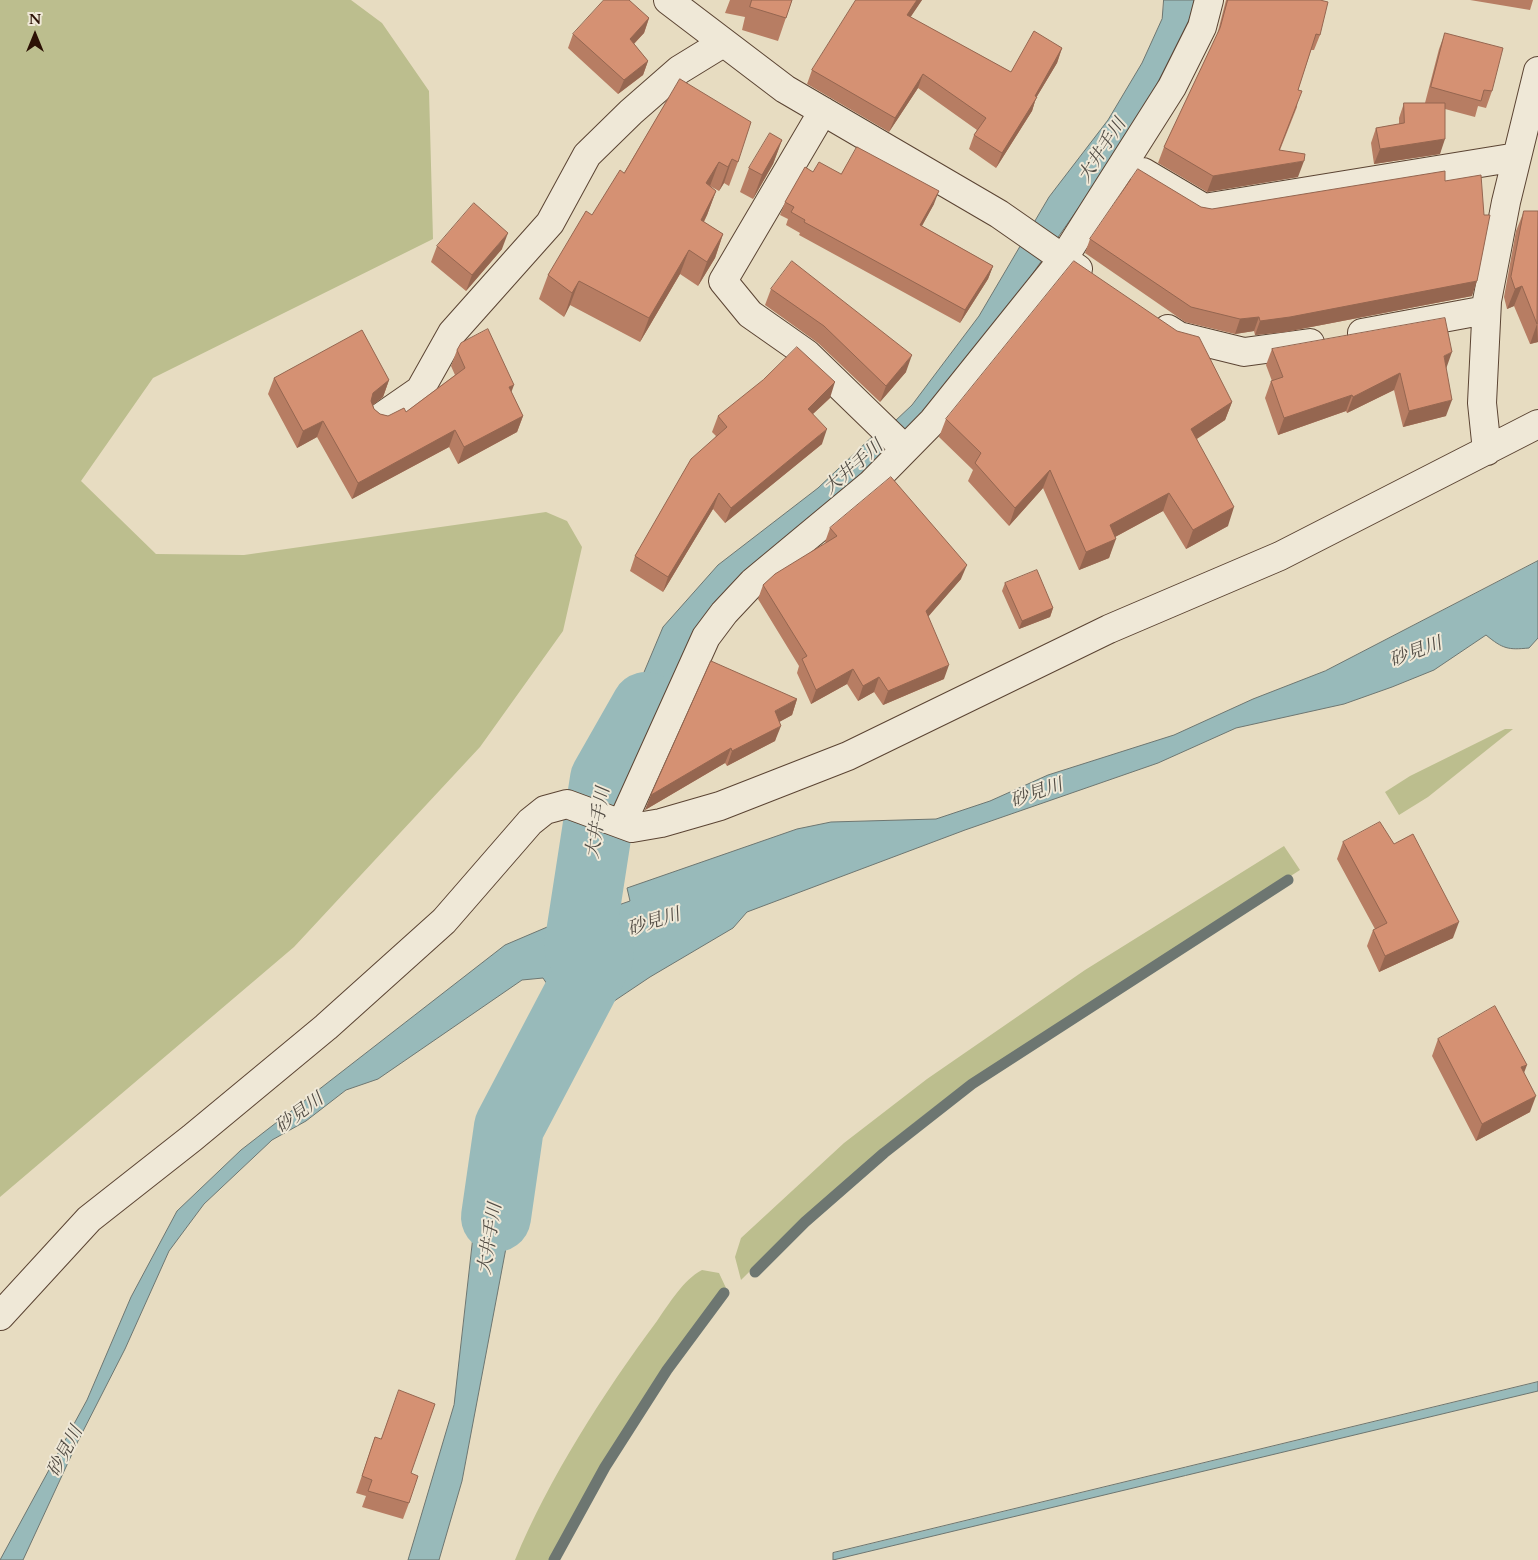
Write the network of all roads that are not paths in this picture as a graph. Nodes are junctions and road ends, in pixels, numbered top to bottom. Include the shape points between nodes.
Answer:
1 (668, 0) edge
2 (1209, 0) edge
3 (722, 43) junction
4 (1538, 71) edge
5 (823, 111) junction
6 (1524, 165) edge
7 (1143, 172) edge
8 (1059, 256) junction
9 (1096, 281) edge
10 (1486, 310) junction
11 (1146, 314) edge
12 (382, 417) edge
13 (1538, 424) edge
14 (905, 449) junction
15 (1487, 451) junction
16 (617, 821) junction
17 (0, 1316) edge

1 - 3 street
2 - 8 street via 1202,27 1172,87
3 - 5 street via 785,89
3 - 12 street via 679,70 588,154 550,223 452,332 420,390
4 - 6 street
5 - 8 street via 1023,229
5 - 14 street via 722,281 750,314 807,354
6 - 7 street via 1204,208
6 - 10 street via 1504,211
8 - 9 street
8 - 14 street via 933,420
10 - 11 street via 1244,352 1179,336
10 - 15 street via 1482,403
13 - 15 street
14 - 16 street via 830,520 753,582 712,629
15 - 16 street via 1280,556 1109,629 848,756 720,806 661,823 632,828
16 - 17 street via 567,804 545,810 530,822 444,921 326,1027 89,1219

